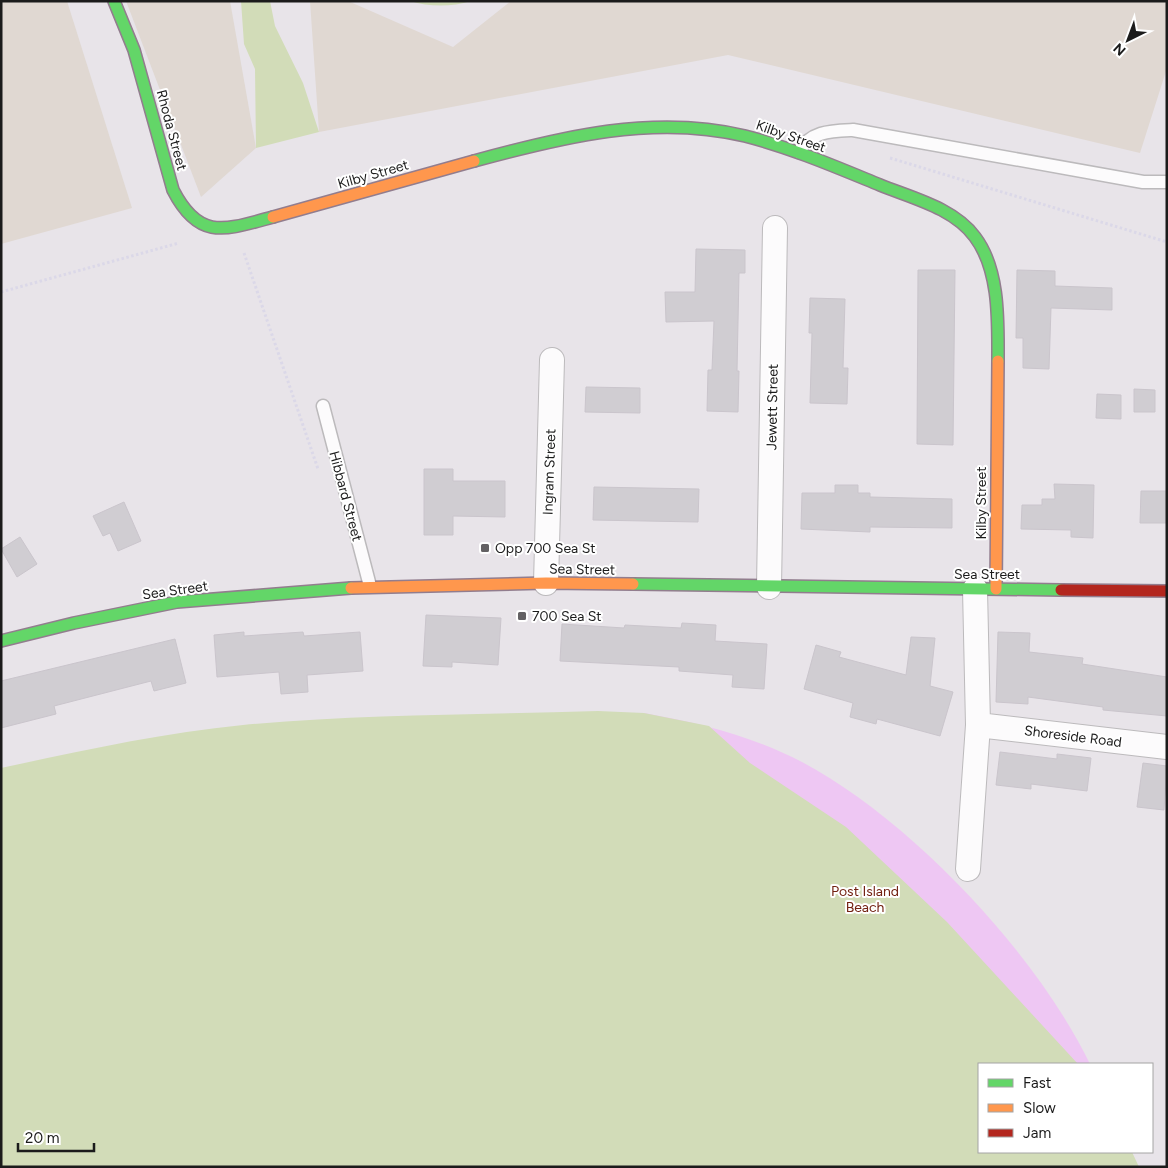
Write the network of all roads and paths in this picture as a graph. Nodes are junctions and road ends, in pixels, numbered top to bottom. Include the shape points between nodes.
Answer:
1 (114, 1) edge
2 (798, 152) junction
3 (889, 158) dead end
4 (1167, 182) edge
5 (236, 227) joint
6 (775, 228) dead end
7 (1167, 242) edge
8 (180, 243) dead end
9 (250, 275) dead end
10 (1, 292) edge
11 (552, 360) dead end
12 (323, 406) dead end
13 (319, 475) dead end
14 (546, 583) junction
15 (370, 586) junction
16 (769, 587) junction
17 (986, 589) junction
18 (1167, 592) edge
19 (1, 641) edge
20 (978, 725) junction
21 (1167, 747) edge
22 (968, 869) dead end

1 - 5 street, Rhoda Street via 134,50 173,190 181,207 200,225 212,229
2 - 4 lane via 806,141 818,134 853,130 1143,182
2 - 5 street, Kilby Street via 768,140 695,128 594,132 524,147
2 - 17 street, Kilby Street via 957,220 972,232 983,249 995,296 996,322
3 - 7 path
6 - 16 street, Jewett Street
8 - 10 path
9 - 13 path
11 - 14 street, Ingram Street
12 - 15 lane, Hibbard Street
14 - 15 street, Sea Street
14 - 16 street, Sea Street
15 - 19 street, Sea Street via 178,602
16 - 17 street, Sea Street
17 - 18 street, Sea Street
17 - 20 street
20 - 21 street, Shoreside Road
20 - 22 street

